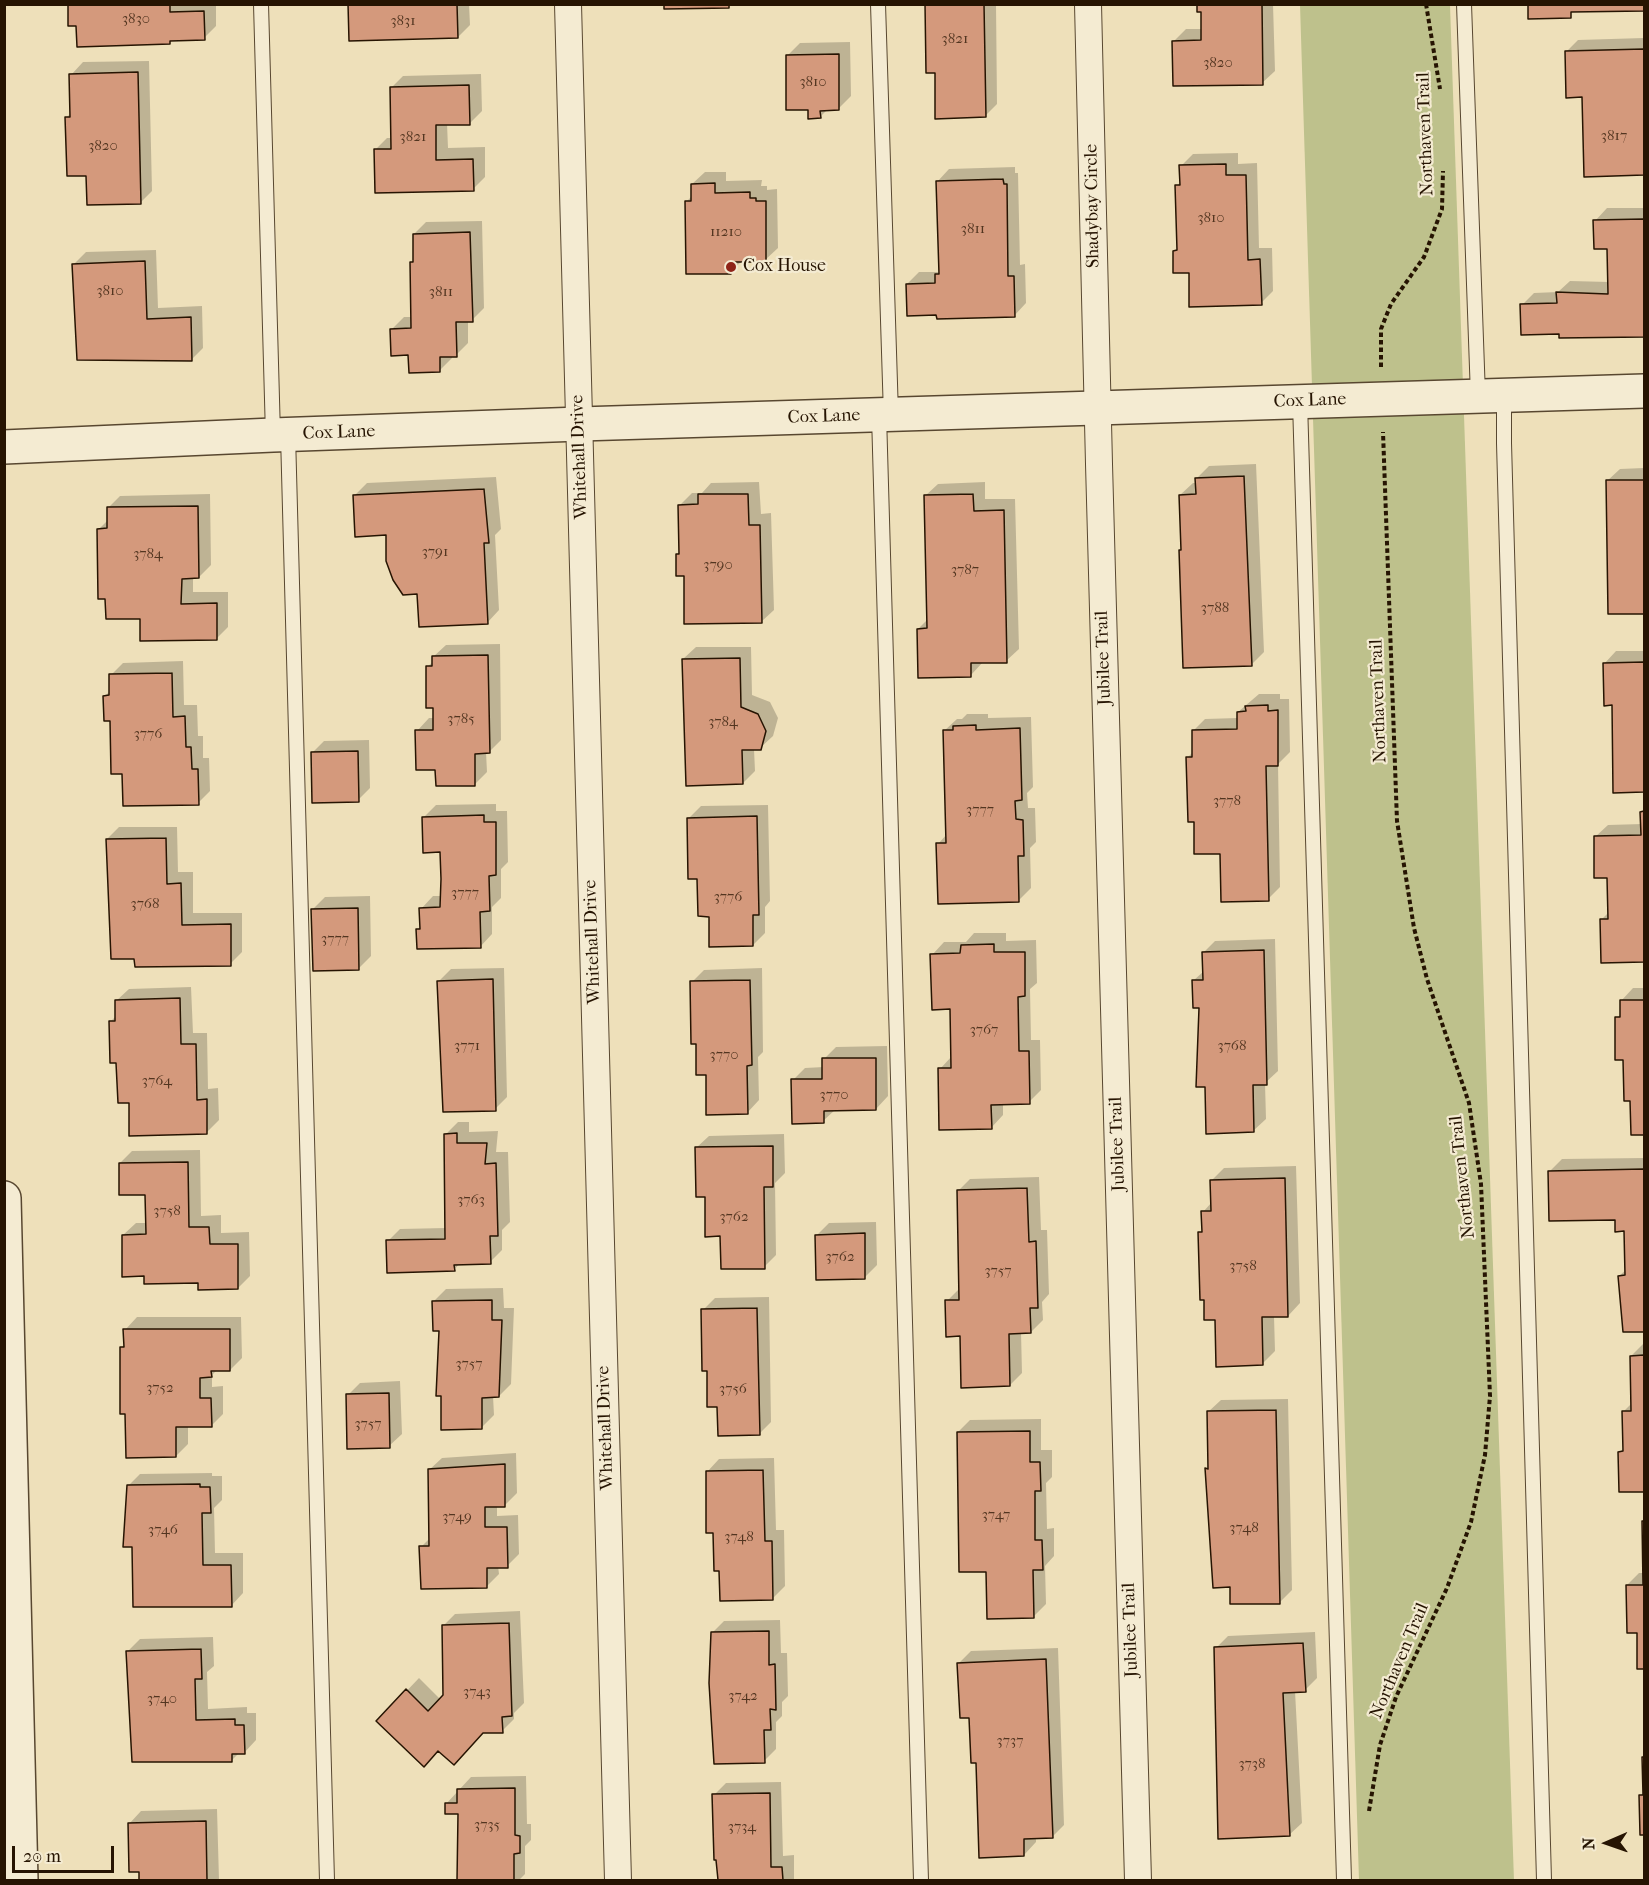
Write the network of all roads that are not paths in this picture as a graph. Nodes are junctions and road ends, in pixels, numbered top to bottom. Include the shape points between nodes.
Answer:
1 (261, 4) edge
2 (568, 4) edge
3 (878, 4) edge
4 (1088, 4) edge
5 (1464, 4) edge
6 (1644, 391) edge
7 (1491, 396) junction
8 (1300, 402) junction
9 (1097, 408) junction
10 (885, 415) junction
11 (580, 424) junction
12 (280, 435) junction
13 (4, 447) edge
14 (4, 1198) edge
15 (21, 1881) edge
16 (327, 1881) edge
17 (618, 1881) edge
18 (921, 1881) edge
19 (1138, 1881) edge
20 (1344, 1881) edge
21 (1544, 1881) edge

1 - 12 lane
2 - 11 street, Whitehall Drive
3 - 10 lane
4 - 9 street, Shadybay Circle
5 - 7 lane
6 - 7 street, Cox Lane
7 - 8 street, Cox Lane
7 - 21 lane
8 - 9 street, Cox Lane
8 - 20 lane
9 - 10 street, Cox Lane
9 - 19 street, Jubilee Trail
10 - 11 street, Cox Lane
10 - 18 lane
11 - 12 street, Cox Lane
11 - 17 street, Whitehall Drive
12 - 13 street, Cox Lane
12 - 16 lane
14 - 15 street

